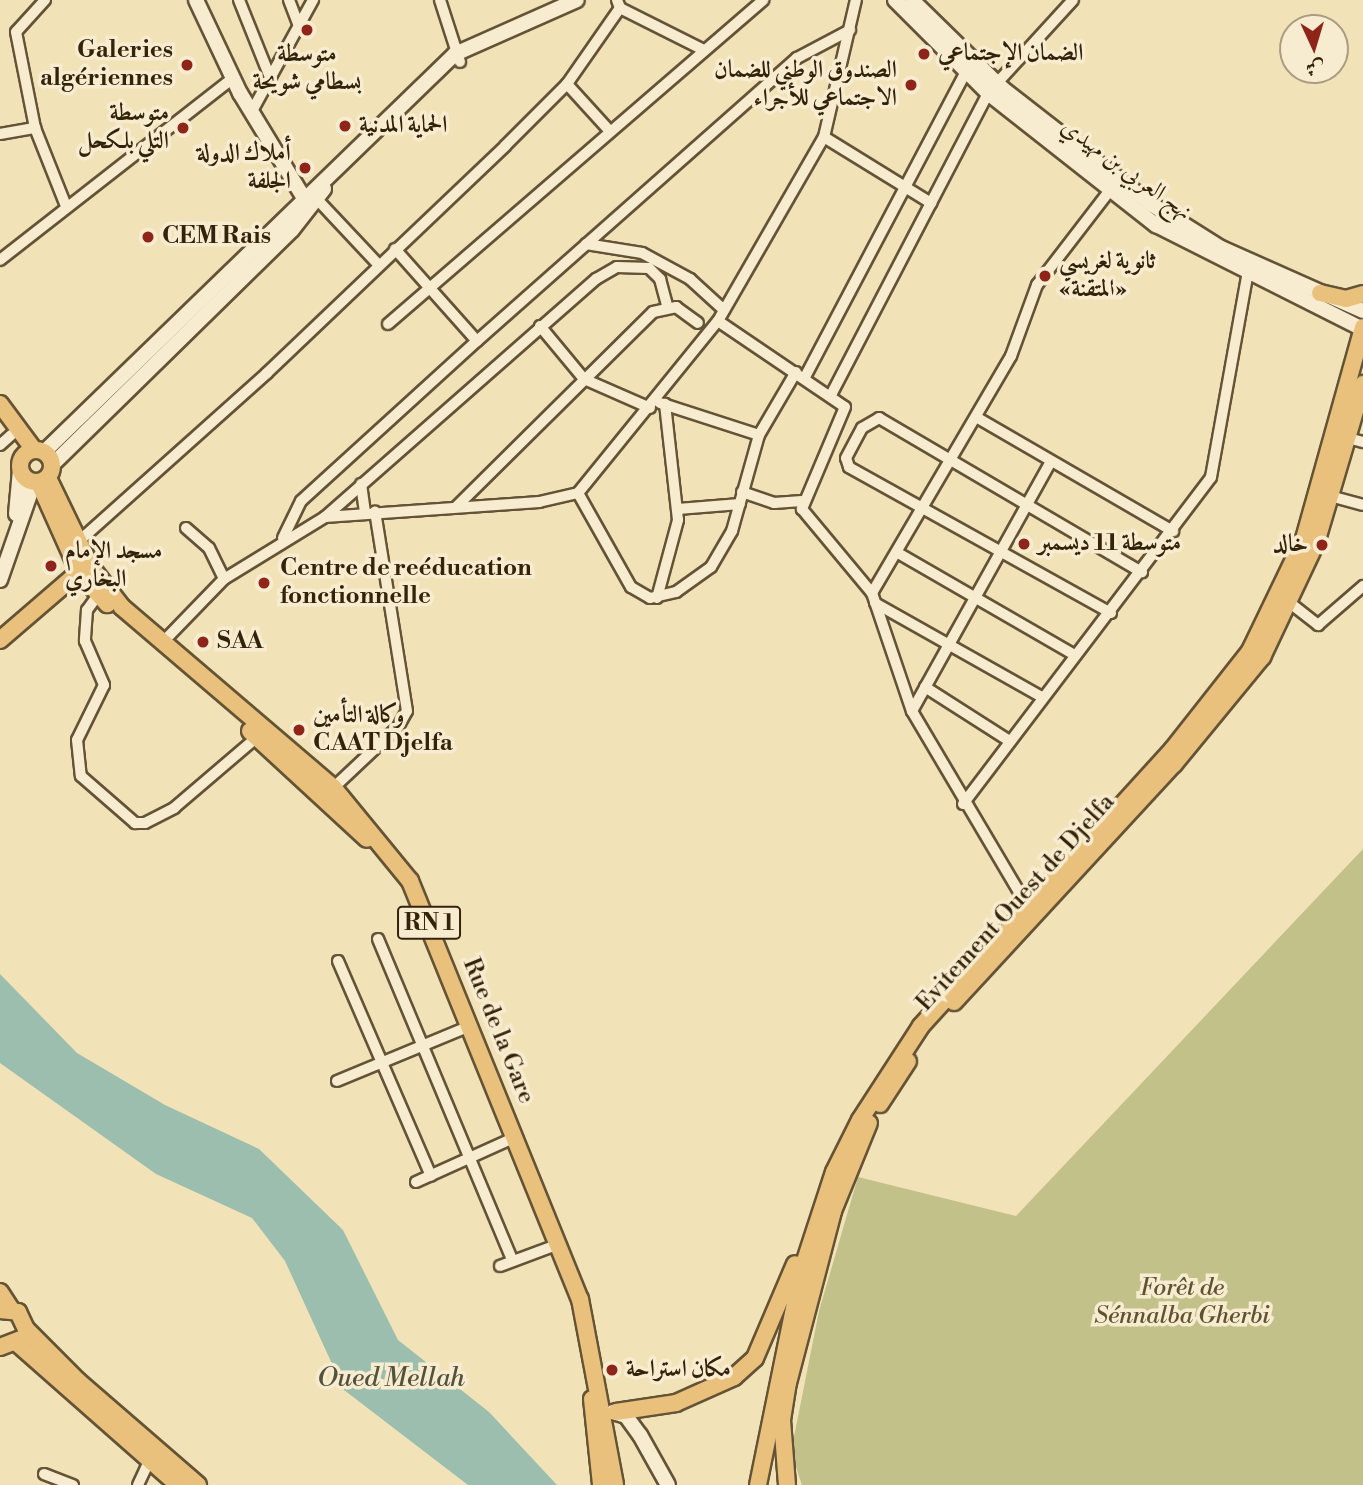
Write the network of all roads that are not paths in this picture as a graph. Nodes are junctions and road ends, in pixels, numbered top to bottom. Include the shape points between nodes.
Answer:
1 (45, 0) edge
2 (196, 0) edge
3 (239, 0) edge
4 (289, 0) edge
5 (313, 0) edge
6 (440, 0) edge
7 (577, 0) edge
8 (763, 0) edge
9 (856, 0) edge
10 (895, 0) edge
11 (913, 0) edge
12 (1073, 0) edge
13 (619, 4) edge
14 (299, 26) junction
15 (850, 30) junction
16 (702, 49) junction
17 (458, 58) junction
18 (965, 73) junction
19 (270, 77) junction
20 (233, 78) junction
21 (568, 83) junction
22 (991, 87) junction
23 (252, 111) junction
24 (35, 128) junction
25 (608, 129) junction
26 (0, 134) edge
27 (824, 137) junction
28 (1114, 184) junction
29 (908, 188) junction
30 (310, 200) junction
31 (932, 203) junction
32 (66, 206) junction
33 (586, 244) junction
34 (396, 248) junction
35 (0, 260) edge
36 (378, 264) junction
37 (1248, 267) junction
38 (428, 287) junction
39 (1320, 293) junction
40 (1363, 294) edge
41 (667, 306) junction
42 (724, 310) junction
43 (1363, 311) edge
44 (718, 321) junction
45 (698, 323) dead end
46 (388, 324) dead end
47 (540, 326) junction
48 (1363, 328) edge
49 (477, 341) junction
50 (800, 375) junction
51 (584, 379) junction
52 (1363, 384) edge
53 (831, 395) junction
54 (0, 404) edge
55 (657, 404) junction
56 (976, 417) junction
57 (0, 418) edge
58 (759, 435) junction
59 (6, 440) edge
60 (1355, 440) edge
61 (951, 460) junction
62 (1050, 463) junction
63 (37, 467) junction
64 (360, 484) junction
65 (742, 492) junction
66 (579, 494) junction
67 (1330, 496) junction
68 (803, 501) junction
69 (740, 504) junction
70 (1027, 505) junction
71 (1363, 505) edge
72 (456, 507) junction
73 (924, 507) junction
74 (678, 509) junction
75 (370, 512) junction
76 (325, 517) junction
77 (186, 528) dead end
78 (1173, 531) junction
79 (283, 538) junction
80 (78, 542) junction
81 (898, 553) junction
82 (999, 553) junction
83 (79, 572) junction
84 (1142, 572) junction
85 (224, 579) junction
86 (0, 580) edge
87 (1363, 586) edge
88 (98, 595) junction
89 (975, 597) junction
90 (657, 598) junction
91 (874, 598) junction
92 (1290, 603) junction
93 (1111, 612) junction
94 (0, 640) edge
95 (951, 641) junction
96 (160, 647) junction
97 (1075, 655) junction
98 (925, 687) junction
99 (1042, 697) junction
100 (912, 711) junction
101 (257, 737) junction
102 (1008, 740) junction
103 (329, 792) junction
104 (963, 804) junction
105 (1030, 910) junction
106 (378, 939) dead end
107 (338, 961) dead end
108 (465, 1028) junction
109 (422, 1047) junction
110 (384, 1062) junction
111 (337, 1081) dead end
112 (509, 1140) junction
113 (470, 1158) junction
114 (834, 1172) junction
115 (431, 1175) junction
116 (416, 1182) dead end
117 (551, 1247) junction
118 (513, 1261) junction
119 (500, 1266) dead end
120 (0, 1292) edge
121 (6, 1309) edge
122 (26, 1329) junction
123 (18, 1344) junction
124 (0, 1347) edge
125 (605, 1412) junction
126 (149, 1461) junction
127 (44, 1474) dead end
128 (73, 1485) edge
129 (138, 1485) edge
130 (178, 1485) edge
131 (198, 1485) edge
132 (601, 1485) edge
133 (615, 1485) edge
134 (668, 1485) edge
135 (758, 1485) edge
136 (787, 1485) edge

1 - 24 street via 16,32
2 - 20 main road
3 - 19 street
4 - 14 street
5 - 14 street
6 - 17 street
7 - 17 main road
8 - 16 street
9 - 15 street
10 - 18 main road, نهج العربي بن مهيدي
11 - 22 main road, نهج العربي بن مهيدي
12 - 22 street
13 - 16 street
13 - 21 street
14 - 19 street
15 - 27 street
15 - 33 street via 797,58
16 - 25 street
17 - 30 main road
18 - 22 main road, نهج العربي بن مهيدي
18 - 29 street
19 - 23 street
20 - 23 main road
20 - 32 street
21 - 25 street
21 - 34 street
22 - 28 main road, نهج العربي بن مهيدي
22 - 31 street
23 - 30 main road
24 - 26 street
24 - 32 street
25 - 38 street
27 - 29 street
27 - 42 street
28 - 37 main road, نهج العربي بن مهيدي via 1156,225
28 - 56 street via 1037,285 1020,340
29 - 31 street
29 - 50 street
30 - 36 street
30 - 63 main road
31 - 53 street
32 - 35 street
33 - 42 street via 642,253 690,279
33 - 49 street
34 - 36 street
34 - 38 street
36 - 80 street via 267,373
37 - 39 main road, نهج العربي بن مهيدي
37 - 48 main road, نهج العربي بن مهيدي
37 - 78 street via 1211,477
38 - 46 street
38 - 49 street
39 - 40 main road via 1346,299
39 - 43 main road, نهج العربي بن مهيدي
41 - 45 street
41 - 47 street via 660,279 649,268 617,267
41 - 51 street via 653,312
42 - 44 street
44 - 50 street
44 - 55 street
47 - 51 street
47 - 64 street
48 - 105 main road, Evitement Ouest de Djelfa via 1311,518 1250,651 1181,739
49 - 79 street via 301,501
50 - 53 street
50 - 58 street
51 - 55 street
51 - 72 street
52 - 60 main road, Evitement Ouest de Djelfa
53 - 68 street via 845,407 844,418
54 - 63 main road, RN 1
55 - 58 street
55 - 66 street
55 - 74 street
56 - 61 street
56 - 62 street
57 - 59 main road, RN 1
58 - 65 street
59 - 63 main road, RN 1
60 - 67 main road, Evitement Ouest de Djelfa
61 - 70 street
61 - 73 street
61 - 73 street via 879,418 862,428 846,463
62 - 70 street
62 - 78 street
63 - 80 main road, Rue de la Gare / RN 1
63 - 83 main road, Rue de la Gare / RN 1
63 - 86 main road
64 - 75 street
64 - 76 street
65 - 68 street via 774,503
65 - 69 street
66 - 72 street
66 - 90 street via 631,587
67 - 71 street
67 - 92 main road, Evitement Ouest de Djelfa
68 - 91 street via 804,515
69 - 74 street
69 - 90 street via 711,567
70 - 82 street
70 - 84 street
72 - 75 street
73 - 81 street
73 - 82 street
74 - 90 street
75 - 76 street
75 - 103 street via 407,711 398,727
76 - 79 street
77 - 85 street via 209,548
78 - 84 street
79 - 85 street
80 - 96 main road, Rue de la Gare / RN 1 via 103,586
81 - 89 street
81 - 91 street
82 - 89 street
82 - 93 street
83 - 88 main road, Rue de la Gare / RN 1
83 - 94 main road
84 - 93 street
85 - 96 street
87 - 92 street via 1318,625
88 - 96 main road, Rue de la Gare / RN 1
88 - 101 street via 87,610 85,641 103,693 76,740 81,776 135,823 145,823 174,808
89 - 95 street
89 - 97 street
91 - 95 street
91 - 100 street
92 - 105 main road, Evitement Ouest de Djelfa via 1262,657 1209,724
93 - 97 street
95 - 98 street
95 - 99 street
96 - 101 main road, Rue de la Gare / RN 1
96 - 103 main road, Rue de la Gare / RN 1
97 - 99 street
98 - 100 street
98 - 102 street
99 - 102 street
100 - 104 street
101 - 103 main road, Rue de la Gare / RN 1
102 - 104 street
103 - 108 main road, Rue de la Gare / RN 1 via 394,873
103 - 125 main road, Rue de la Gare / RN 1 via 393,854 424,909 560,1243 593,1343
104 - 105 street
105 - 114 main road via 886,1073
105 - 136 main road, Evitement Ouest de Djelfa via 897,1077 850,1166 788,1383 782,1420
106 - 109 street
107 - 110 street
108 - 109 street
108 - 112 main road, Rue de la Gare / RN 1
109 - 110 street
109 - 113 street
110 - 111 street
110 - 115 street
112 - 113 street
112 - 117 main road, Rue de la Gare / RN 1
113 - 115 street
113 - 118 street
114 - 125 main road via 755,1358 709,1391
114 - 135 main road via 791,1310
115 - 116 street
117 - 118 street
117 - 125 main road, Rue de la Gare / RN 1
118 - 119 street
120 - 121 main road
121 - 122 main road
122 - 123 main road
122 - 131 main road
123 - 124 main road
123 - 126 main road
125 - 132 main road, Rue de la Gare / RN 1
125 - 133 main road, Rue de la Gare / RN 1
125 - 134 main road via 640,1435
126 - 129 street
126 - 130 main road
127 - 128 street

